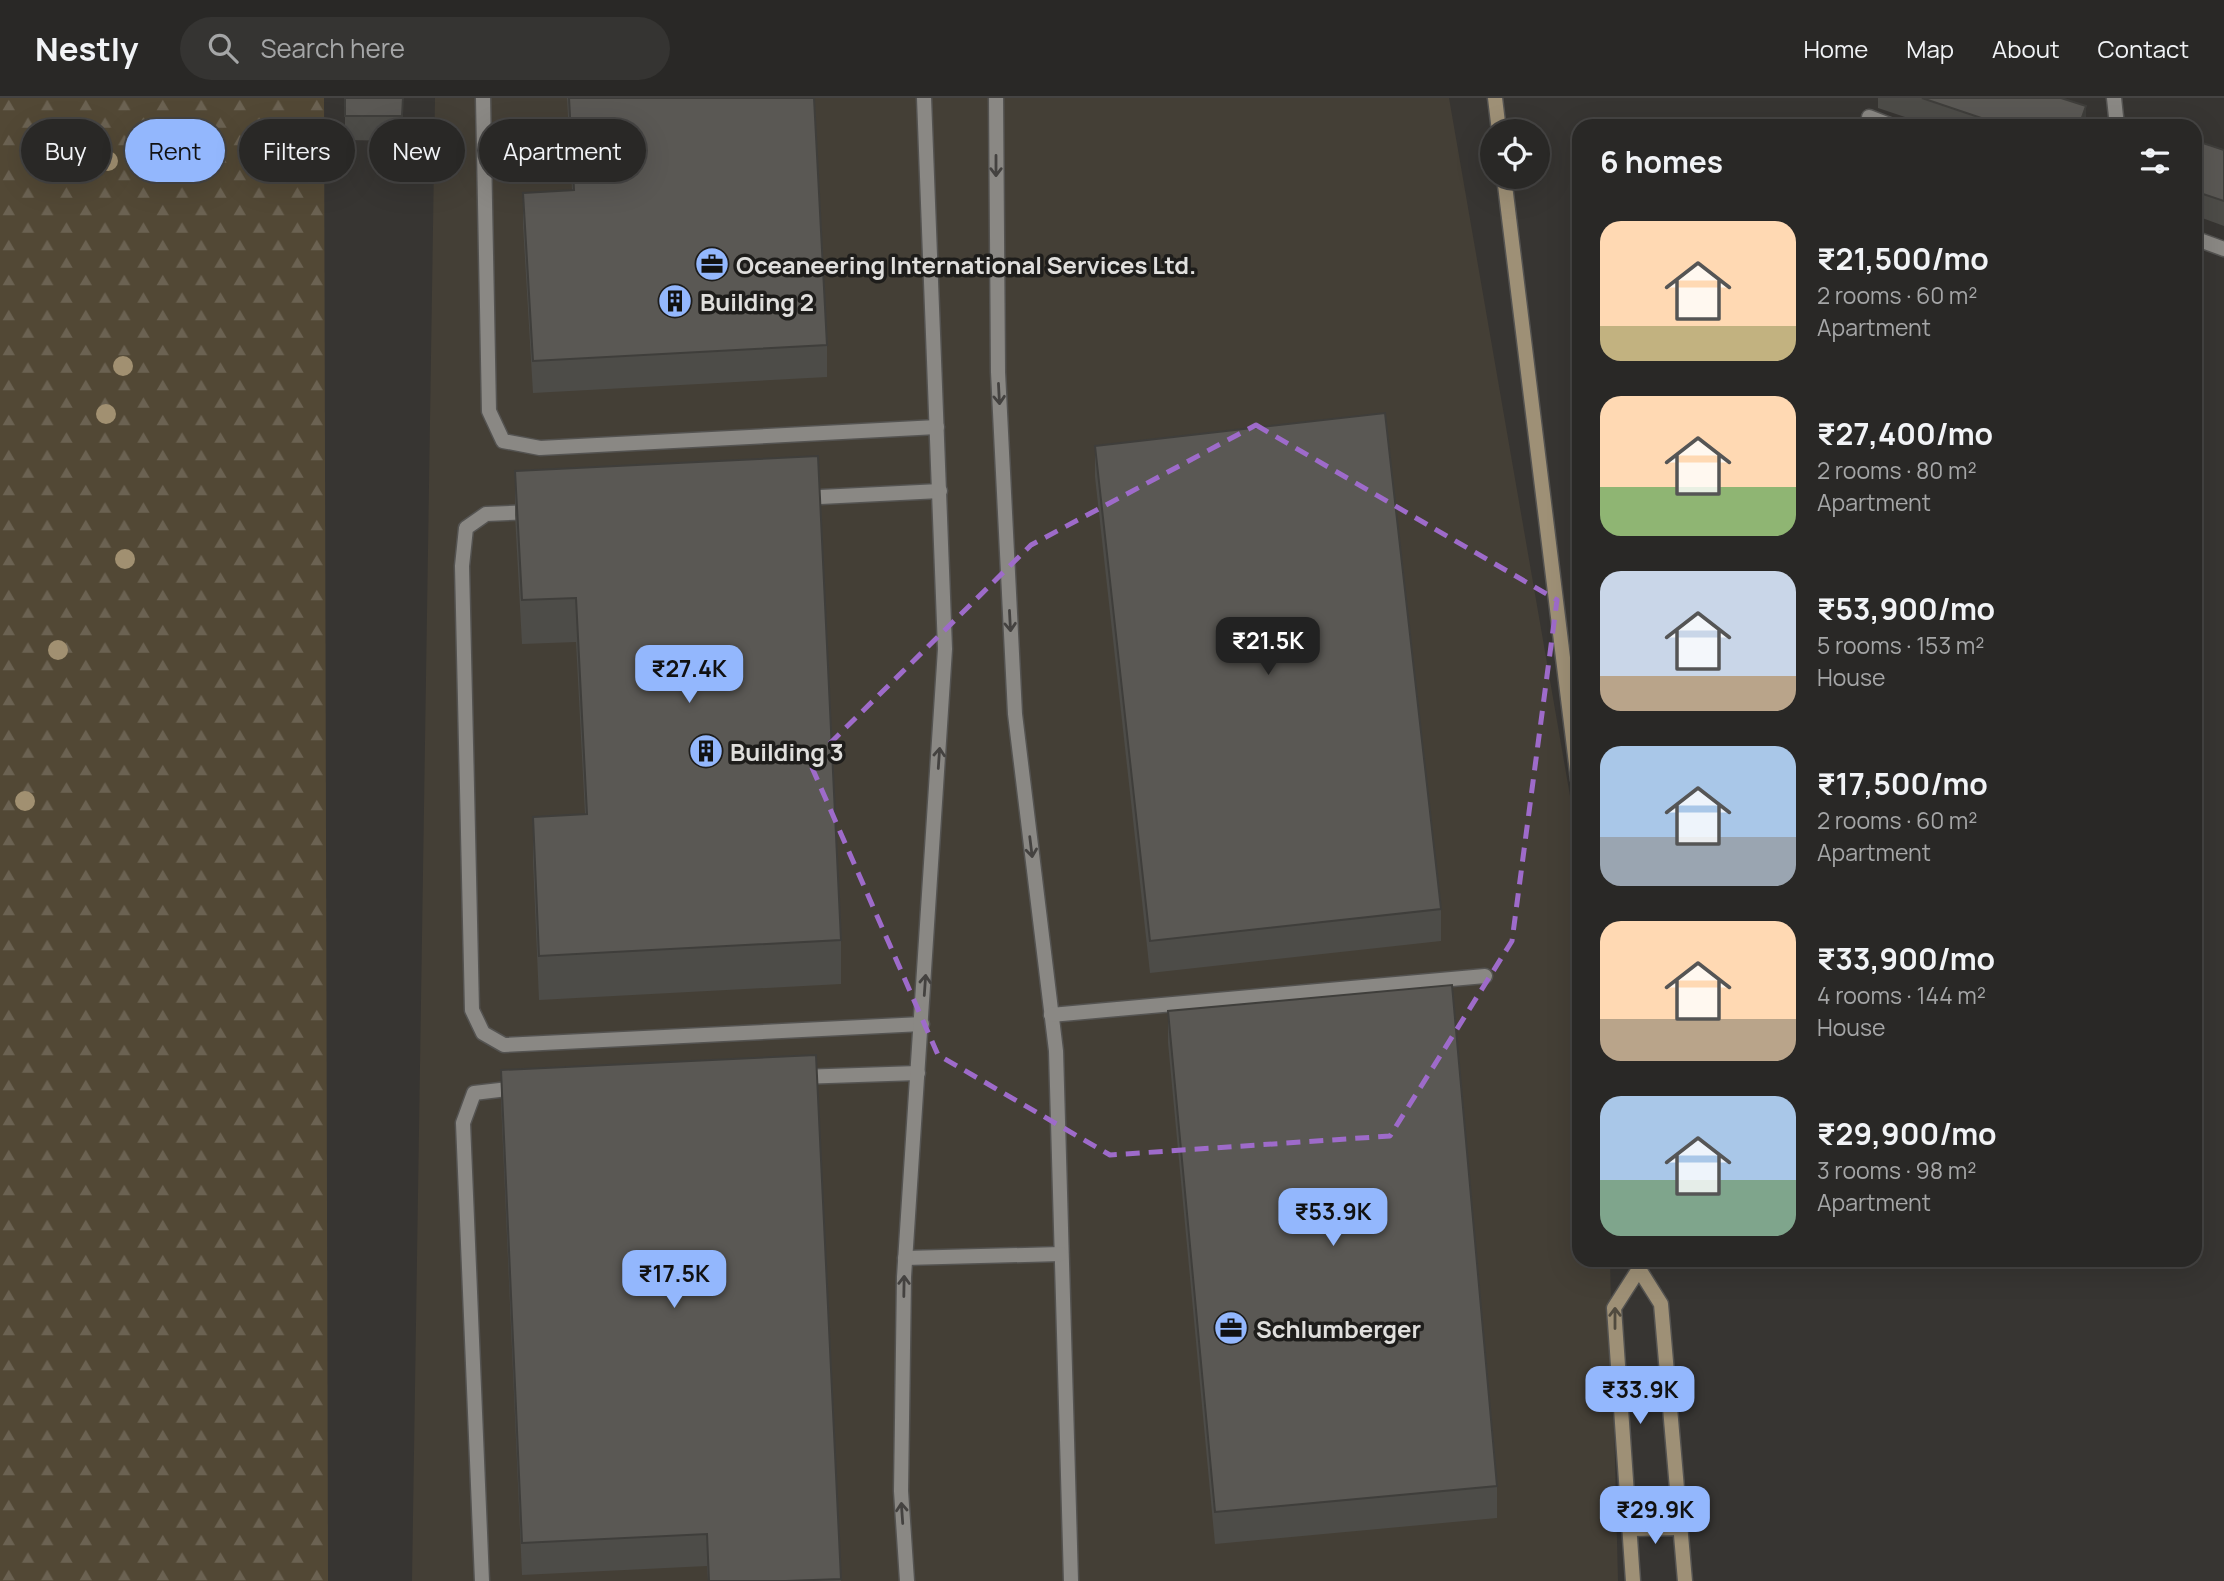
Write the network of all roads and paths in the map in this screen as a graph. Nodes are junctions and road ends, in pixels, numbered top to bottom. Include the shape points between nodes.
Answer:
1 (483, 98) edge
2 (924, 98) edge
3 (996, 98) edge
4 (1495, 98) edge
5 (2114, 98) edge
6 (1868, 117) dead end
7 (1498, 119) edge
8 (1873, 119) edge
9 (2116, 119) edge
10 (1505, 189) edge
11 (2202, 241) edge
12 (2224, 249) edge
13 (937, 426) junction
14 (940, 491) junction
15 (788, 499) edge
16 (541, 511) edge
17 (1572, 731) edge
18 (1485, 976) dead end
19 (1051, 1015) junction
20 (922, 1024) junction
21 (918, 1073) junction
22 (779, 1078) edge
23 (529, 1087) edge
24 (1061, 1254) junction
25 (905, 1258) junction
26 (1637, 1267) edge
27 (1639, 1267) edge
28 (1680, 1528) junction
29 (1629, 1529) junction
30 (482, 1581) edge
31 (907, 1581) edge
32 (1071, 1581) edge
33 (1633, 1581) edge
34 (1685, 1581) edge

1 - 13 lane via 489,411 503,441 540,448
2 - 13 lane
3 -> 19 lane via 998,372 1014,713
4 - 7 street
5 - 9 lane
6 - 8 lane
10 - 17 street
11 - 12 lane
13 - 14 lane
14 - 15 lane
20 -> 14 lane via 945,649
16 - 20 lane via 486,514 466,528 462,566 472,1010 483,1033 504,1045
18 - 19 lane
19 - 24 lane
20 - 21 lane
21 - 22 lane
21 - 25 lane
23 - 30 lane via 474,1093 463,1123
24 - 25 lane
24 - 32 lane
31 -> 25 lane via 901,1491
29 -> 26 street via 1614,1308
27 - 28 street via 1661,1304
28 - 29 street
28 - 34 street
29 - 33 street

